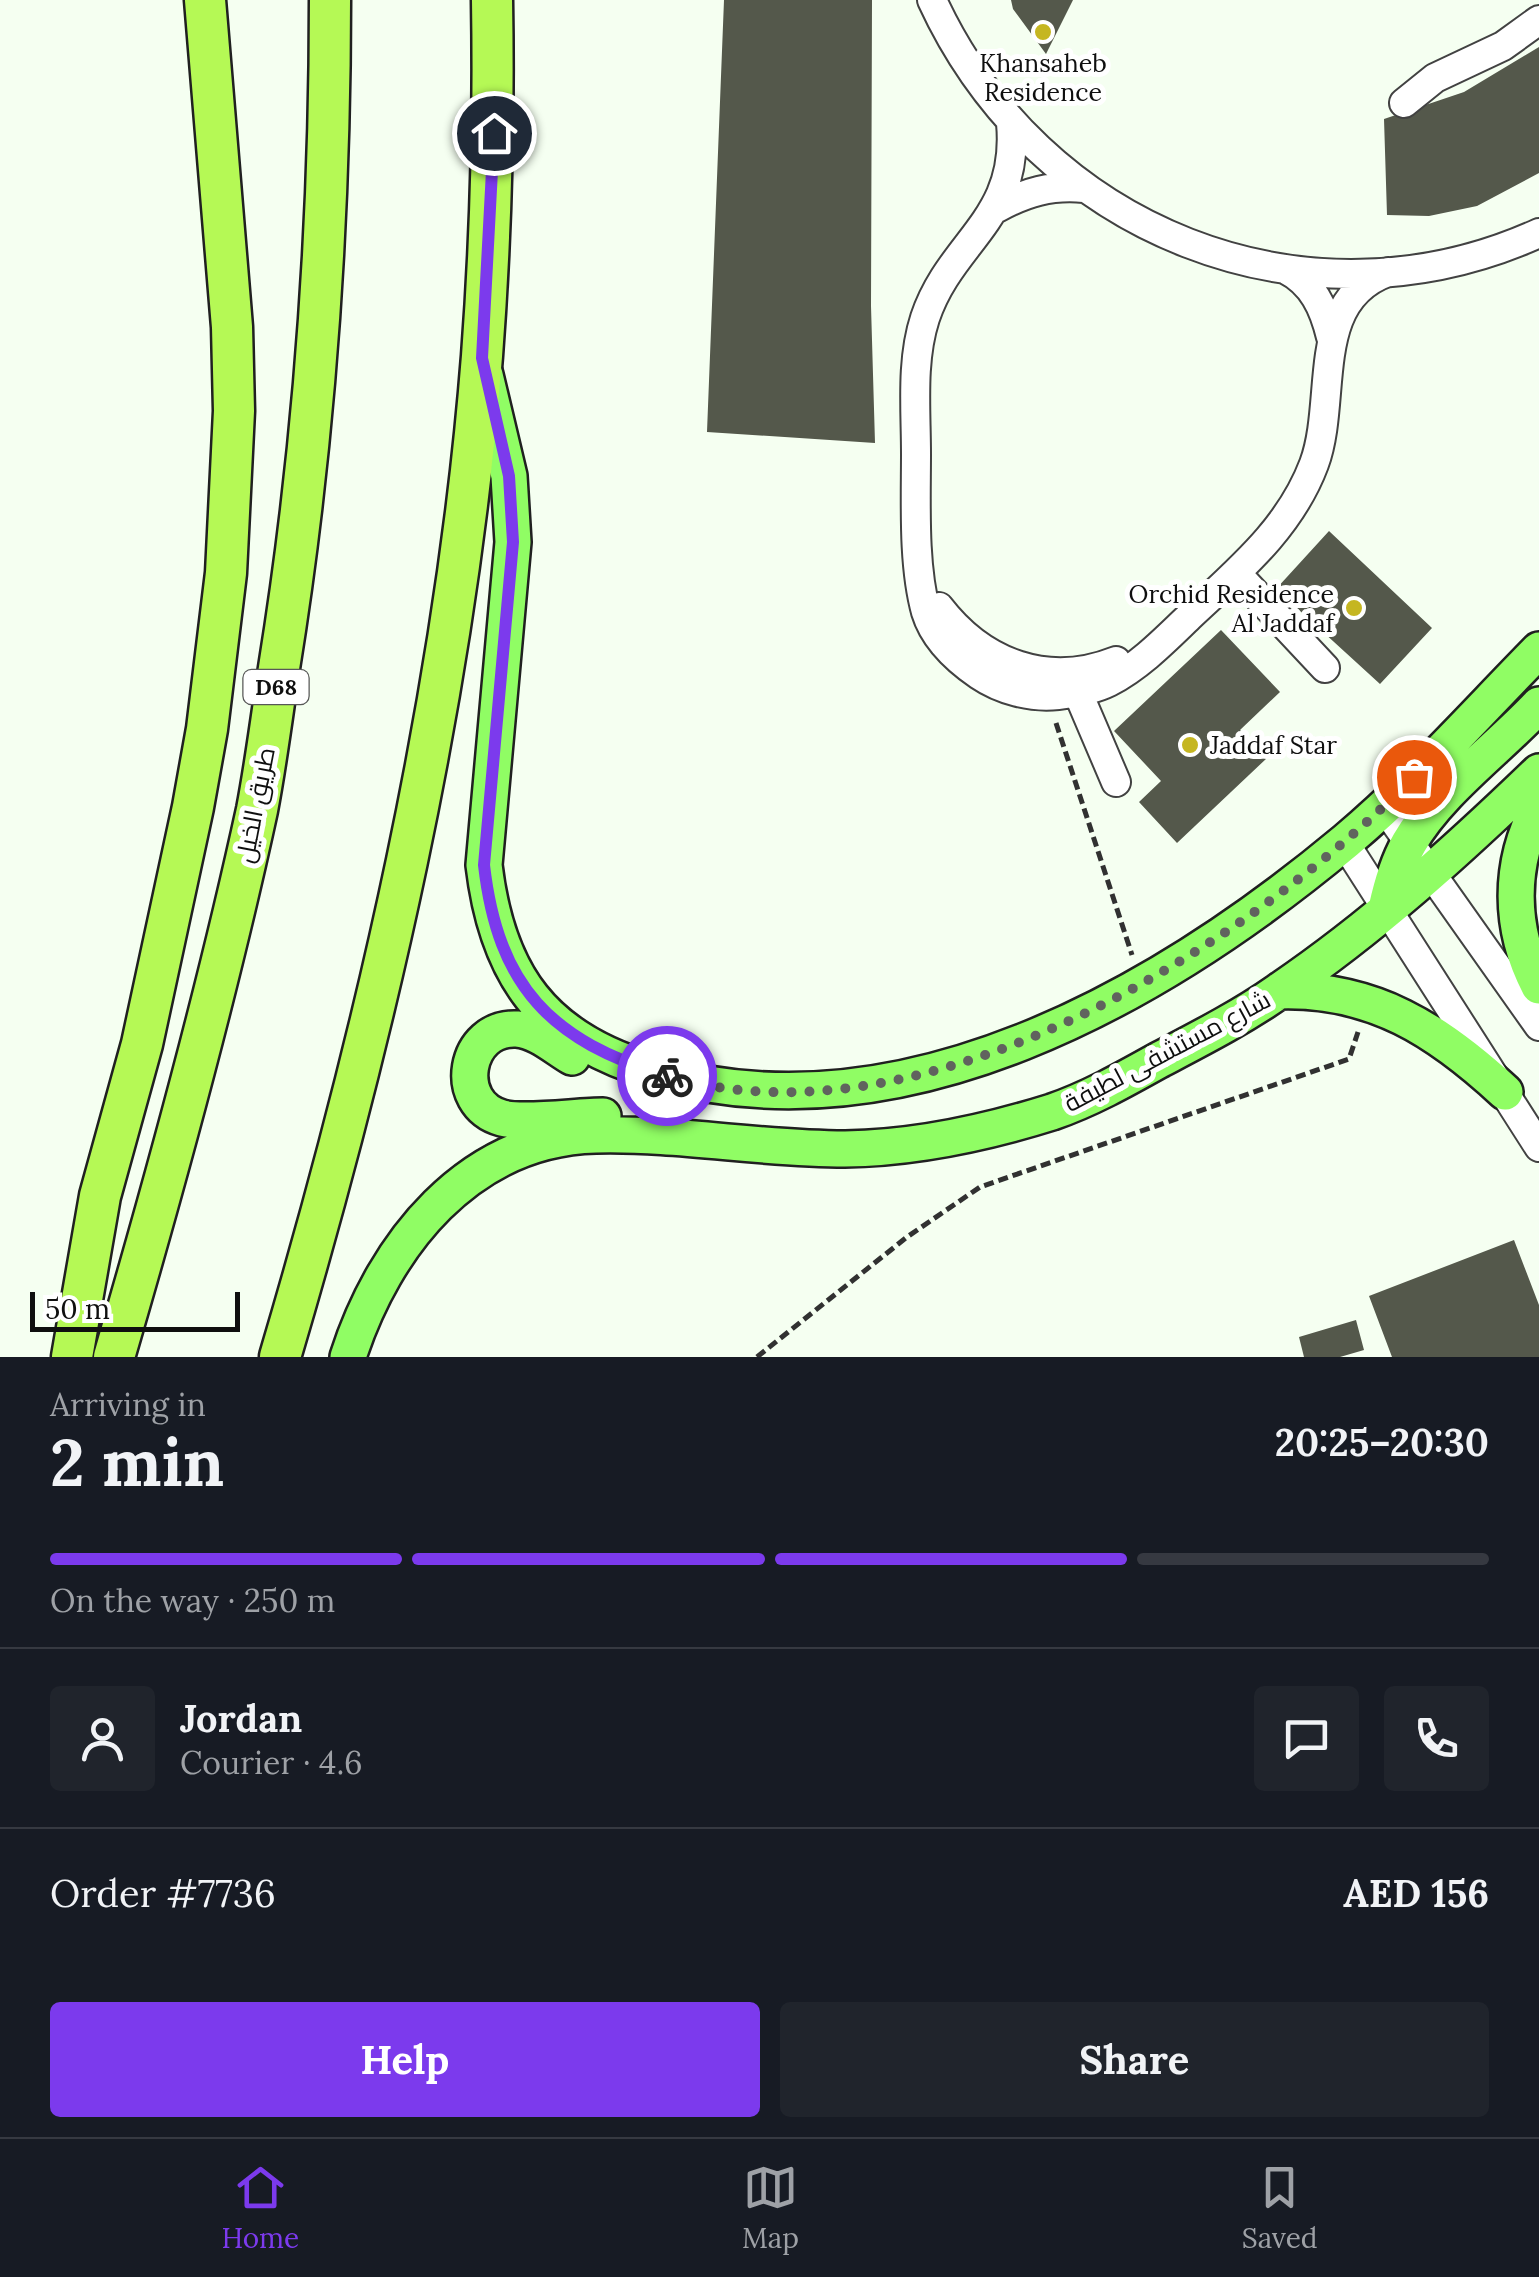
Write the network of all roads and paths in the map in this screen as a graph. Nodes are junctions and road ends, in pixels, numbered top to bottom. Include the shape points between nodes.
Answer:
1 (205, 0) edge
2 (330, 0) edge
3 (492, 0) edge
4 (932, 0) edge
5 (1539, 20) edge
6 (1404, 103) dead end
7 (1011, 123) junction
8 (1084, 188) junction
9 (997, 208) junction
10 (1539, 233) edge
11 (1286, 269) junction
12 (1388, 272) junction
13 (1331, 338) junction
14 (482, 358) junction
15 (1236, 573) junction
16 (922, 584) junction
17 (1175, 630) junction
18 (1539, 650) edge
19 (1325, 668) dead end
20 (1078, 693) junction
21 (1048, 696) junction
22 (1539, 704) edge
23 (1539, 772) edge
24 (1116, 782) dead end
25 (1384, 807) junction
26 (1539, 807) edge
27 (1344, 842) junction
28 (1410, 842) junction
29 (1431, 870) junction
30 (1386, 910) junction
31 (1142, 985) junction
32 (1539, 986) edge
33 (1279, 991) junction
34 (1368, 1002) junction
35 (1539, 1026) edge
36 (698, 1085) junction
37 (1505, 1092) junction
38 (703, 1138) junction
39 (1539, 1147) edge
40 (72, 1357) edge
41 (114, 1357) edge
42 (280, 1357) edge
43 (348, 1357) edge
44 (757, 1357) edge

1 - 40 highway via 232,327 226,573 193,807 142,1044 100,1196
2 - 41 highway, طريق الخيل / D68 via 320,341 288,614 257,807 179,1136
3 - 14 highway via 494,133
4 - 7 street via 964,60
5 - 6 street via 1503,46 1434,78
7 - 8 street
7 - 9 street via 1010,166
8 - 9 street via 1038,189
8 - 11 street via 1165,235
9 - 16 street via 938,288 918,350
10 - 12 street via 1476,256
11 - 12 street
11 - 13 street via 1312,289
12 - 13 street via 1371,278 1345,304
13 - 15 street via 1314,463 1276,532
14 - 36 main road via 509,476 513,542 484,865 490,910 526,991 557,1024 594,1050
14 - 42 highway via 455,585 412,838 328,1195
15 - 17 street
15 - 19 street
16 - 17 street via 983,651 1039,672 1099,668
16 - 21 street via 927,614 962,664 1002,687
17 - 20 street via 1108,683
18 - 25 main road
20 - 21 street
20 - 24 street
21 - 31 path
22 - 28 main road
23 - 29 main road, شارع مستشفى لطيفة
25 - 27 main road
25 - 28 street
26 - 32 main road via 1518,859 1515,900
27 - 30 street
27 - 31 main road via 1220,936
28 - 29 street
28 - 30 main road
29 - 30 main road, شارع مستشفى لطيفة
29 - 35 street
30 - 33 main road, شارع مستشفى لطيفة
30 - 37 street
31 - 36 main road via 1038,1036 906,1077 823,1090
33 - 34 main road
33 - 38 main road, شارع مستشفى لطيفة via 1058,1110 989,1131 846,1148
34 - 37 main road via 1434,1034
34 - 44 path via 1349,1060 980,1187 906,1237
36 - 38 main road via 603,1072 519,1029 482,1042 469,1064 471,1091 499,1118 652,1120
37 - 39 street
38 - 43 main road, شارع مستشفى لطيفة via 591,1135 536,1145 494,1163 418,1223 373,1293

